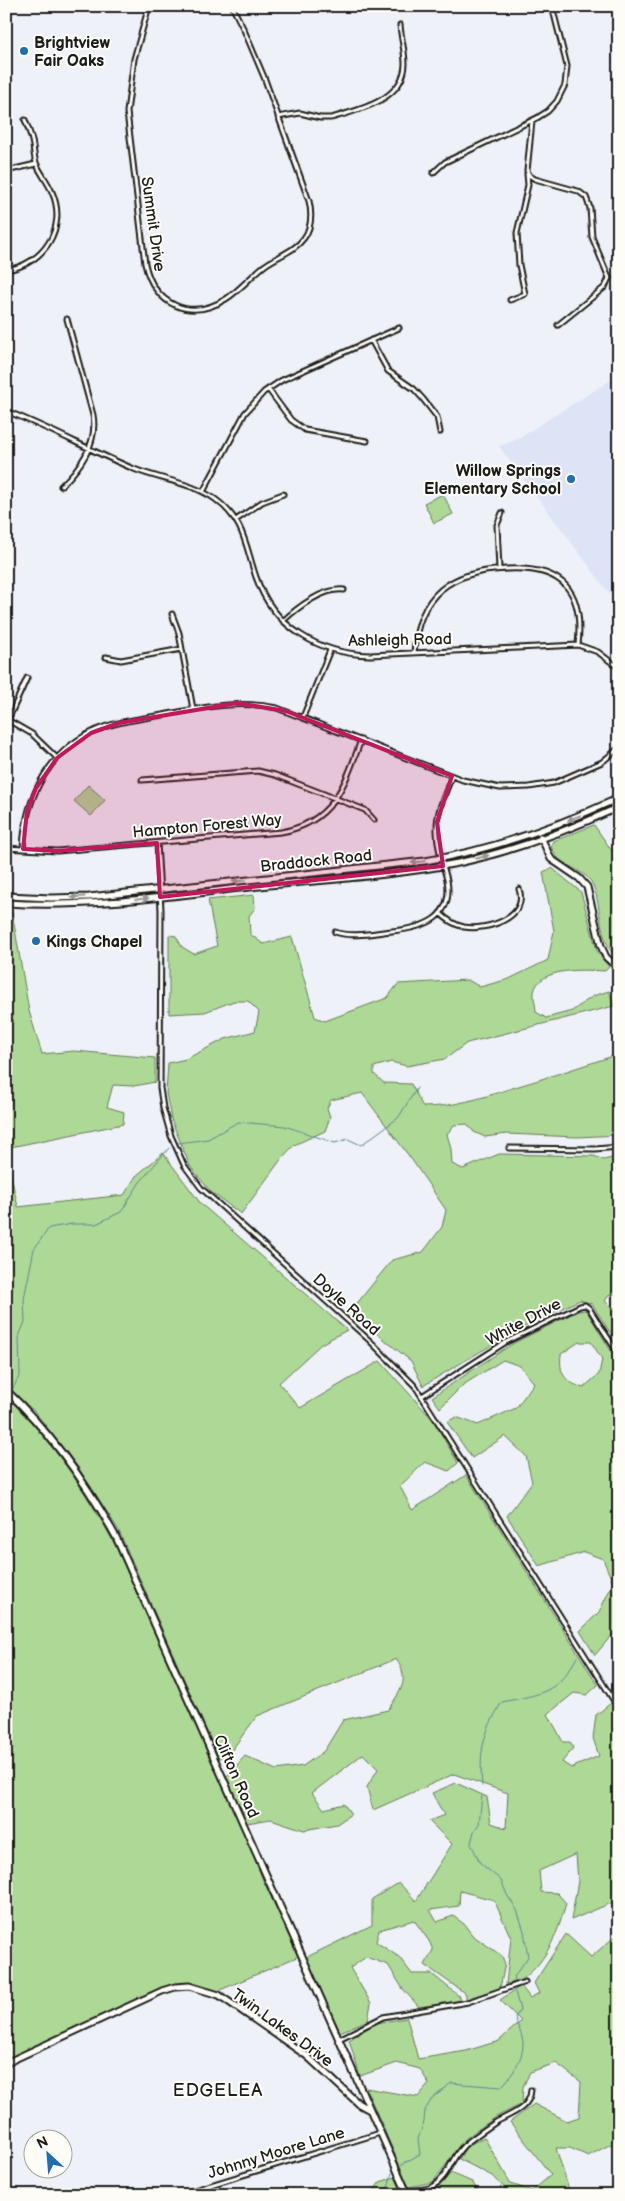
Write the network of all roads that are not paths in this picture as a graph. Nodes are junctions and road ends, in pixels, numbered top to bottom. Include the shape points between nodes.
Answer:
1 (149, 6) edge
2 (232, 6) edge
3 (552, 6) edge
4 (400, 25) dead end
5 (278, 117) junction
6 (25, 120) dead end
7 (532, 121) junction
8 (36, 164) junction
9 (6, 171) edge
10 (527, 171) junction
11 (433, 173) dead end
12 (6, 270) edge
13 (510, 300) dead end
14 (68, 319) dead end
15 (558, 325) dead end
16 (399, 328) dead end
17 (371, 340) junction
18 (268, 389) junction
19 (6, 411) edge
20 (440, 432) dead end
21 (366, 441) dead end
22 (89, 448) junction
23 (61, 486) dead end
24 (203, 492) junction
25 (283, 494) dead end
26 (502, 513) dead end
27 (236, 520) junction
28 (499, 569) junction
29 (344, 590) dead end
30 (172, 614) dead end
31 (283, 621) junction
32 (578, 646) junction
33 (182, 649) junction
34 (330, 650) junction
35 (414, 653) junction
36 (106, 657) dead end
37 (619, 668) edge
38 (27, 678) dead end
39 (193, 709) junction
40 (303, 717) junction
41 (7, 719) edge
42 (361, 740) junction
43 (619, 748) edge
44 (57, 758) junction
45 (452, 776) junction
46 (142, 780) dead end
47 (619, 798) edge
48 (336, 799) junction
49 (619, 807) edge
50 (374, 820) dead end
51 (539, 832) junction
52 (542, 840) junction
53 (157, 843) junction
54 (6, 848) edge
55 (23, 849) junction
56 (441, 858) junction
57 (443, 866) junction
58 (160, 890) junction
59 (519, 890) dead end
60 (6, 896) edge
61 (160, 897) junction
62 (6, 903) edge
63 (440, 913) junction
64 (335, 932) dead end
65 (619, 969) edge
66 (619, 1147) edge
67 (509, 1148) dead end
68 (619, 1355) edge
69 (6, 1390) edge
70 (422, 1396) junction
71 (619, 1709) edge
72 (525, 1982) dead end
73 (339, 2039) junction
74 (6, 2063) edge
75 (530, 2090) dead end
76 (370, 2110) junction
77 (380, 2133) junction
78 (407, 2193) edge
79 (178, 2195) edge

1 - 5 street, Summit Drive via 137,43 128,121 145,264 155,289 170,303 192,309 219,303 266,264 296,246 306,235 311,220 310,208
2 - 5 street, Summit Drive
3 - 7 street via 566,61 566,80 555,104
4 - 5 street via 404,68 400,83 390,94 331,118 300,113
6 - 8 street
7 - 10 street
7 - 11 street via 445,162
8 - 9 street
8 - 12 street via 55,202 54,230 38,257
10 - 13 street via 528,185 517,239 525,294
10 - 15 street via 535,179 578,191 586,197 592,237 609,278 605,287
14 - 22 street via 94,420
16 - 17 street
17 - 18 street
17 - 20 street via 388,371 423,399 436,417
18 - 21 street via 291,420 305,430
18 - 24 street via 244,413
19 - 22 street, Ashleigh Road
22 - 23 street
22 - 24 street, Ashleigh Road via 135,469
24 - 27 street, Ashleigh Road
25 - 27 street via 262,502
26 - 28 street via 497,525
27 - 31 street, Ashleigh Road via 247,541 259,586
28 - 32 street via 536,569 563,584 573,596 578,610
28 - 35 street via 467,574 434,596 418,624
29 - 31 street via 329,592 305,604
30 - 33 street
31 - 34 street, Ashleigh Road via 303,637
32 - 35 street, Ashleigh Road
32 - 37 street, Ashleigh Road via 598,652
33 - 36 street via 121,660
33 - 39 street
34 - 35 street, Ashleigh Road via 357,655
34 - 40 street
38 - 41 street
39 - 40 street via 251,704
39 - 44 street via 104,728 79,740
40 - 42 street
41 - 44 street via 32,734
42 - 45 street
42 - 48 street, Hampton Forest Way
43 - 45 street via 597,764 537,786 500,788
44 - 55 street via 42,777 31,800
45 - 56 street via 437,822
46 - 48 street via 258,771
47 -> 51 main road, Braddock Road
48 - 50 street via 365,810
48 - 53 street, Hampton Forest Way via 318,818 291,830
49 - 52 main road, Braddock Road
51 - 52 main road
51 - 56 main road, Braddock Road
57 -> 52 main road, Braddock Road
52 - 65 main road via 551,859 587,887 601,946 610,962
53 - 55 street, Hampton Forest Way via 57,851
53 - 58 street, Doyle Road
54 - 55 street, Hampton Forest Way
56 - 57 street
56 -> 58 main road, Braddock Road
61 -> 57 main road, Braddock Road
57 - 63 street via 448,890
58 -> 60 main road, Braddock Road via 70,898
58 - 61 street, Doyle Road
59 - 63 street via 522,898 518,908 498,923 465,927
62 -> 61 main road, Braddock Road via 84,905
61 - 70 street, Doyle Road via 160,1087 171,1136 184,1165 211,1199 369,1340 404,1373
63 - 64 street via 430,922 412,929 349,935
66 - 67 street
68 - 70 street, White Drive via 589,1308 580,1306 506,1342
69 - 73 main road, Clifton Road via 56,1444 116,1536
70 - 71 street, Doyle Road
72 - 73 street via 468,2002 383,2017
73 - 76 main road, Clifton Road
74 - 76 main road, Twin Lakes Drive via 162,1991 189,1986 228,2001 307,2056 359,2104
75 - 78 street via 529,2099 522,2108 461,2148 435,2185
76 - 77 main road, Clifton Road
77 - 78 main road, Clifton Road
77 - 79 street, Johnny Moore Lane

